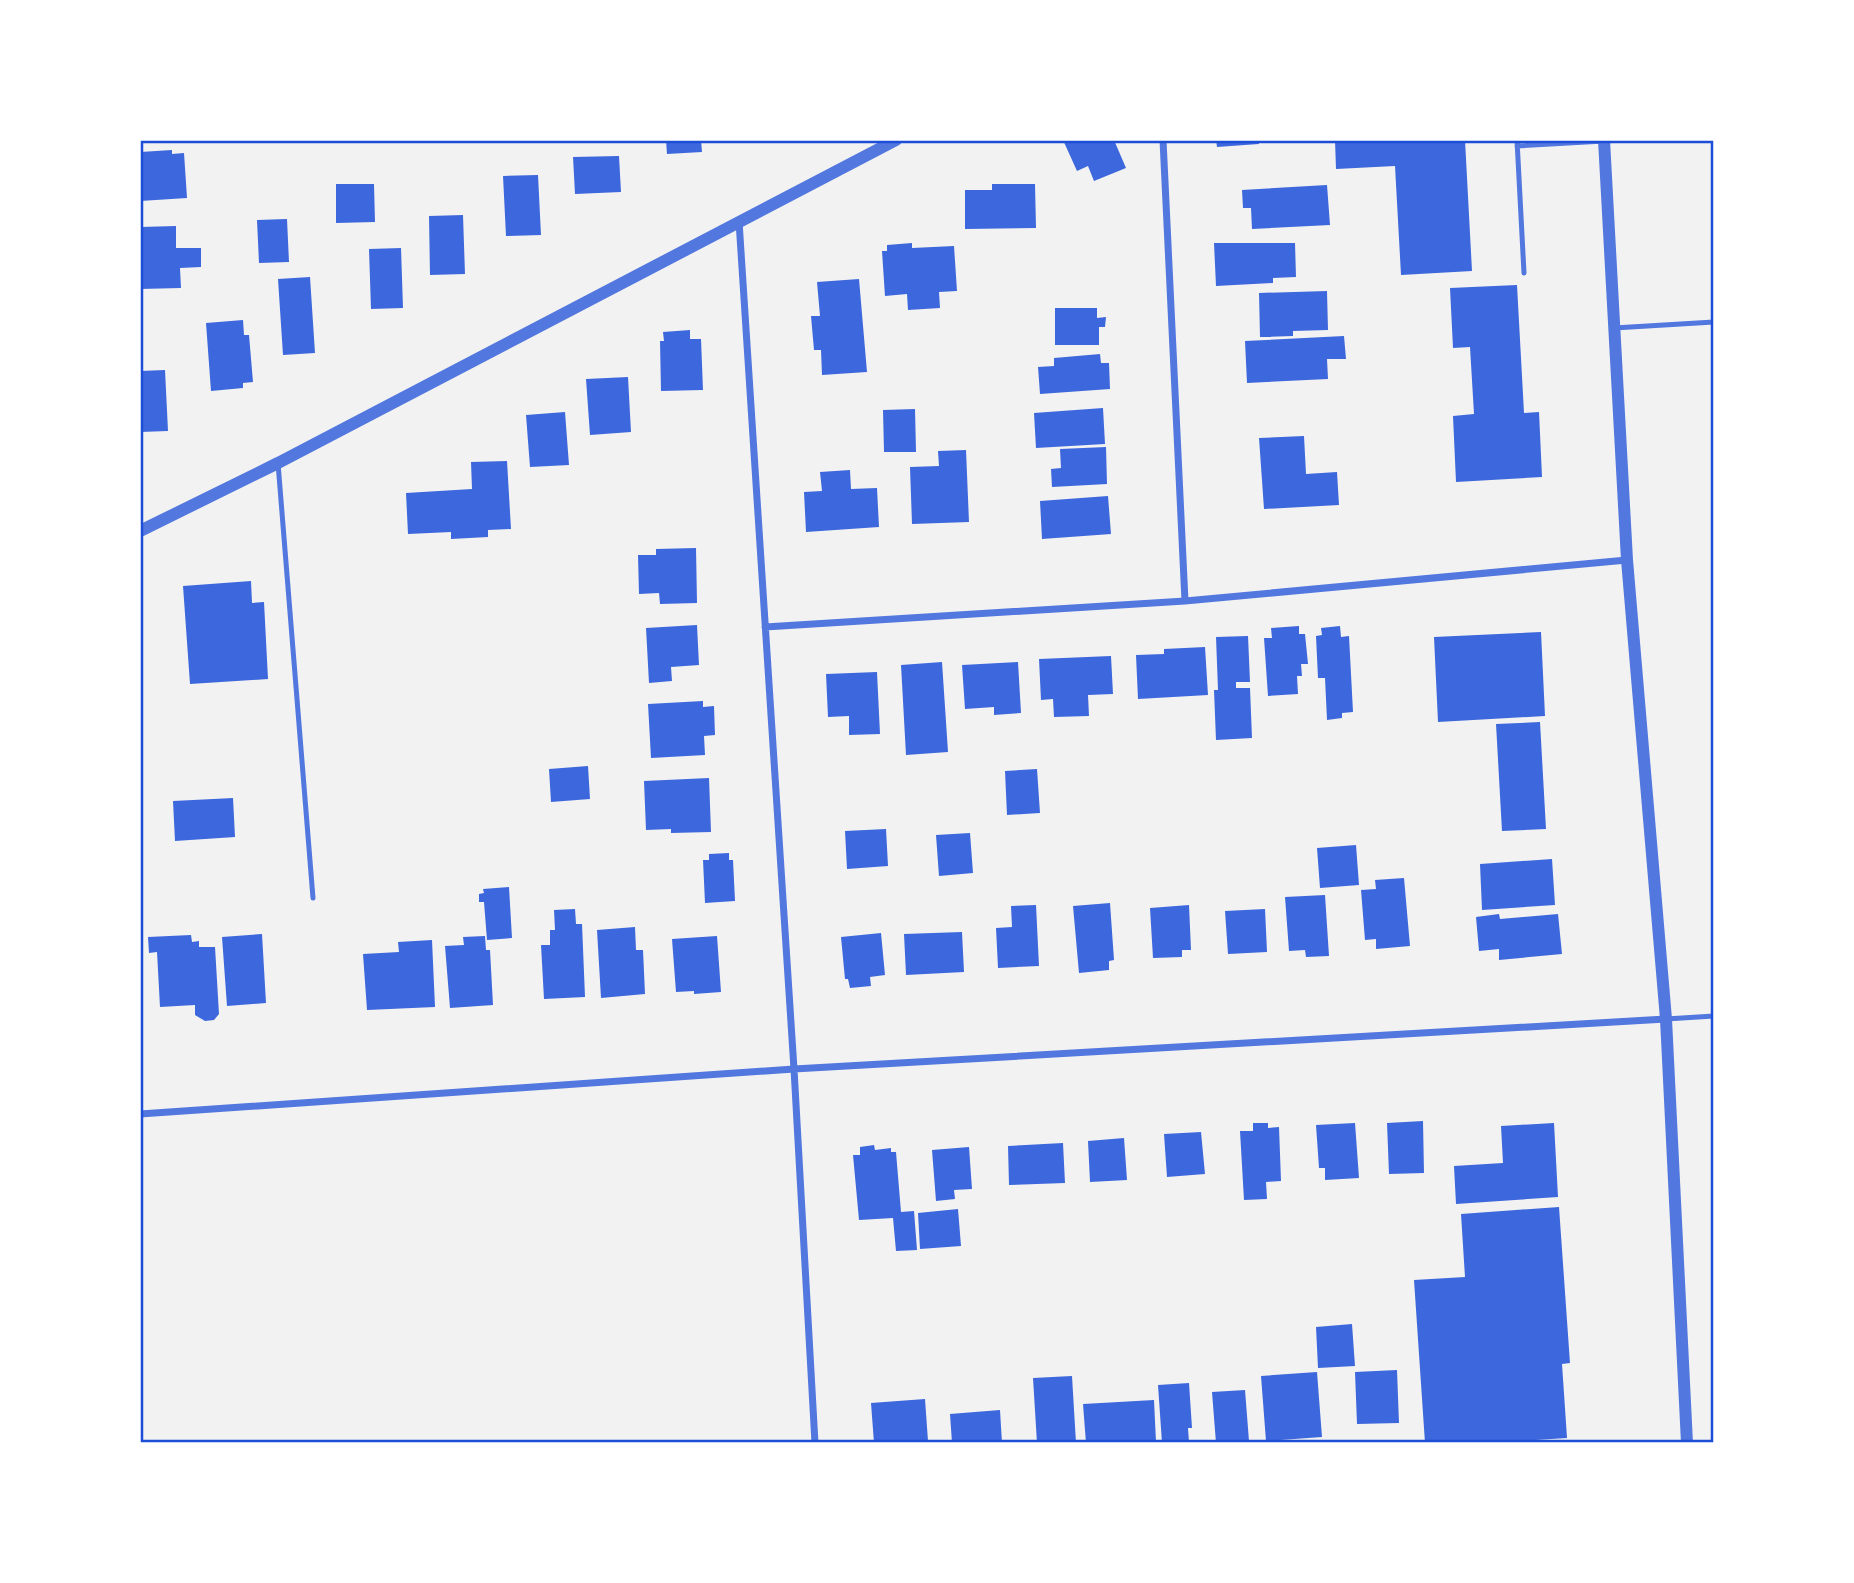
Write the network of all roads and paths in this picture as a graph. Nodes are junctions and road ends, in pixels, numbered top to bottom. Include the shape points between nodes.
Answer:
1 (896, 140) edge
2 (1163, 140) edge
3 (1622, 140) edge
4 (1604, 141) edge
5 (1517, 143) edge
6 (739, 221) junction
7 (1524, 273) dead end
8 (1714, 322) edge
9 (1614, 328) junction
10 (278, 463) junction
11 (140, 530) edge
12 (1627, 560) junction
13 (1185, 601) junction
14 (765, 627) junction
15 (313, 898) dead end
16 (1714, 1016) edge
17 (1666, 1019) junction
18 (794, 1069) junction
19 (140, 1114) edge
20 (816, 1443) edge
21 (1687, 1443) edge

1 - 6 street
2 - 13 street
3 - 4 lane
4 - 5 lane
4 - 9 street
5 - 7 lane
6 - 10 street
6 - 14 street
8 - 9 lane
9 - 12 street
10 - 11 street
10 - 15 lane
12 - 13 street
12 - 17 street
13 - 14 street
14 - 18 street
16 - 17 lane
17 - 18 street
17 - 21 street
18 - 19 street
18 - 20 street

